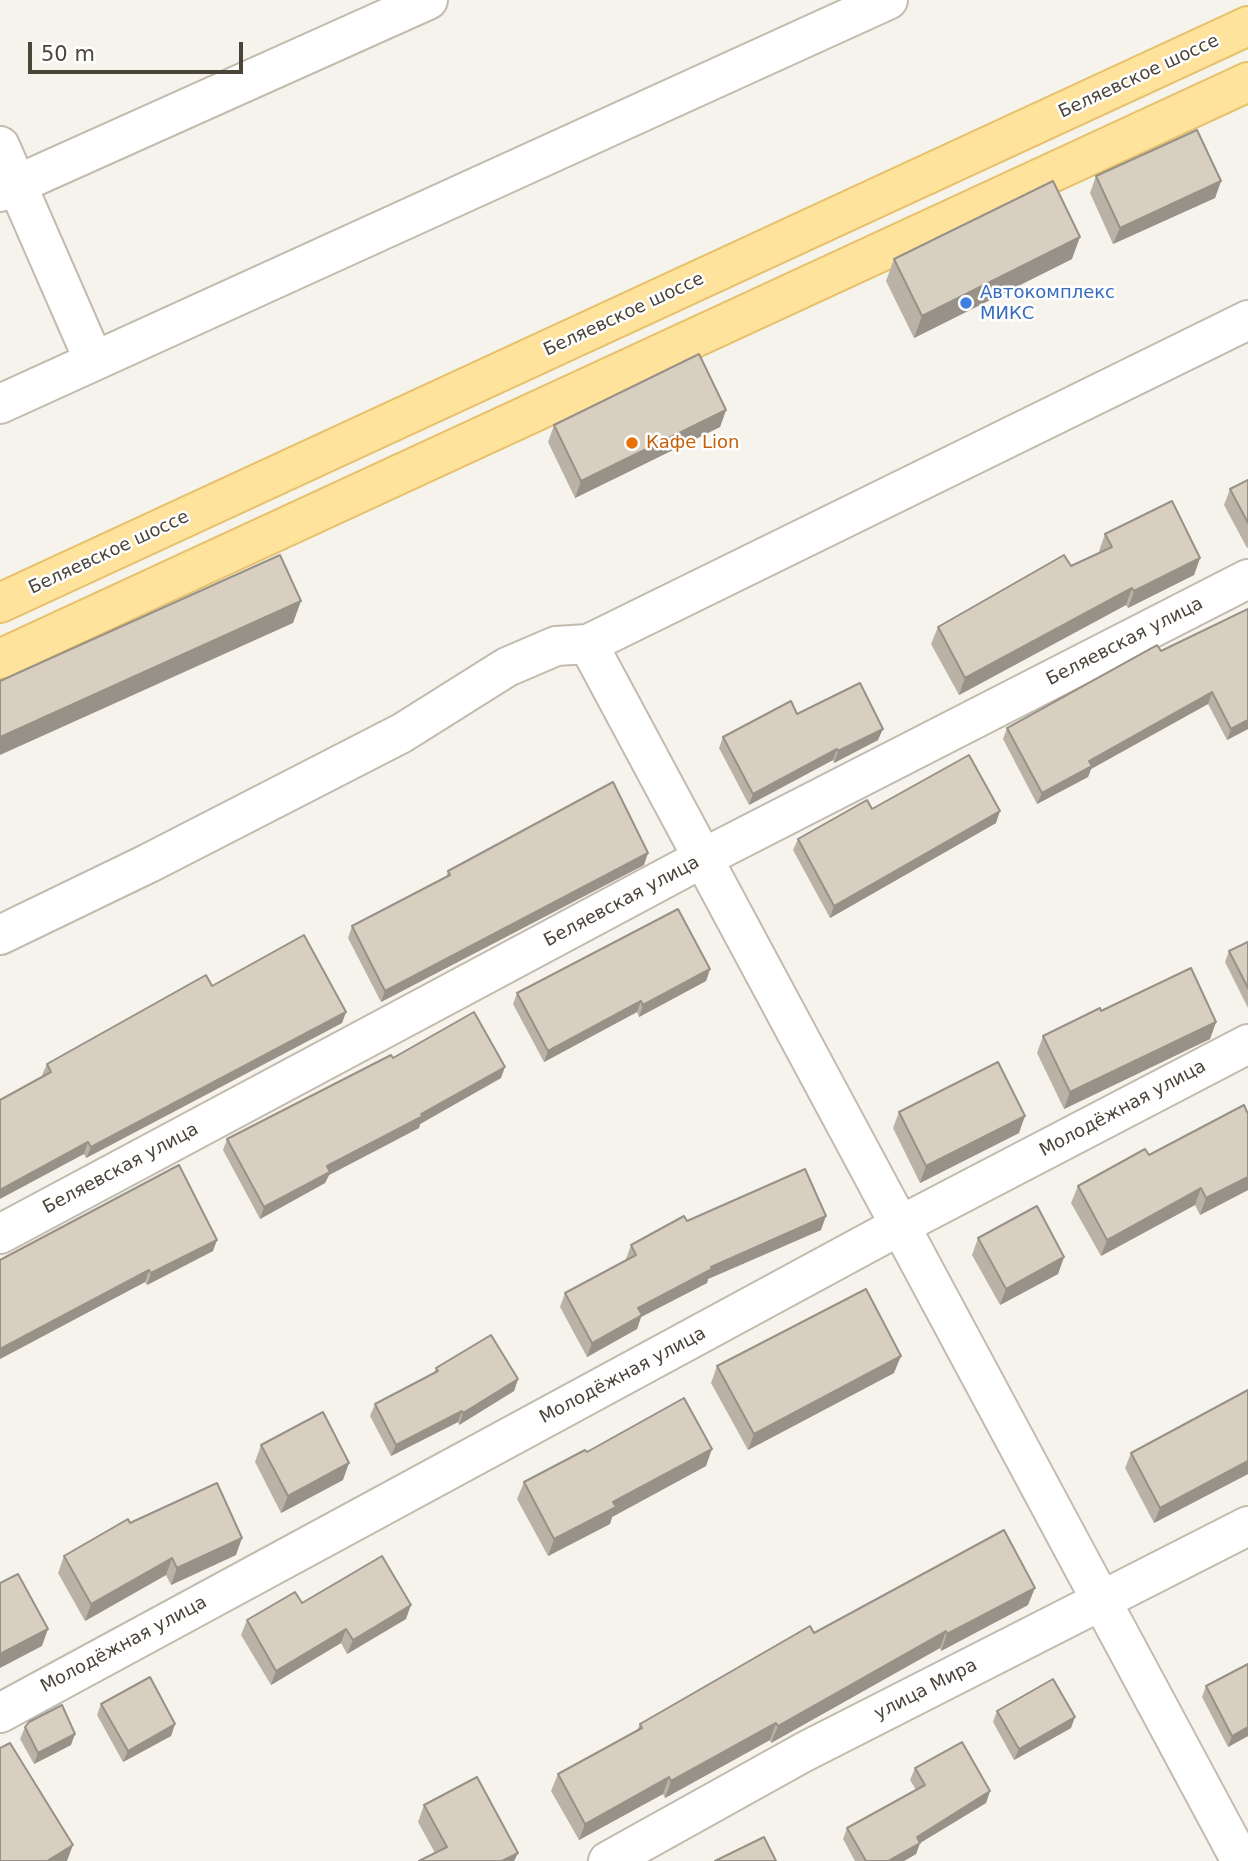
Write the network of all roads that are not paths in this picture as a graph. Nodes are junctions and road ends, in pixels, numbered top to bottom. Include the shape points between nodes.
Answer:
1 (428, 0) edge
2 (888, 0) edge
3 (1248, 26) edge
4 (1248, 82) edge
5 (0, 146) edge
6 (9, 188) edge
7 (1248, 320) edge
8 (94, 361) junction
9 (0, 404) edge
10 (1248, 579) edge
11 (0, 603) edge
12 (588, 644) junction
13 (0, 659) edge
14 (701, 859) junction
15 (0, 935) edge
16 (1248, 1044) edge
17 (901, 1225) junction
18 (0, 1234) edge
19 (1248, 1525) edge
20 (1101, 1602) junction
21 (0, 1713) edge
22 (608, 1861) edge
23 (1241, 1861) edge

1 - 6 street
2 - 8 street
3 - 11 main road, Беляевское шоссе
4 - 13 main road
5 - 6 street
6 - 8 street
7 - 12 street
8 - 9 street
10 - 14 street, Беляевская улица
12 - 14 street
12 - 15 street via 556,646 507,667 402,733
14 - 17 street
14 - 18 street, Беляевская улица
16 - 17 street, Молодёжная улица
17 - 20 street
17 - 21 street, Молодёжная улица
19 - 20 street, улица Мира
20 - 22 street, улица Мира via 804,1752
20 - 23 street

